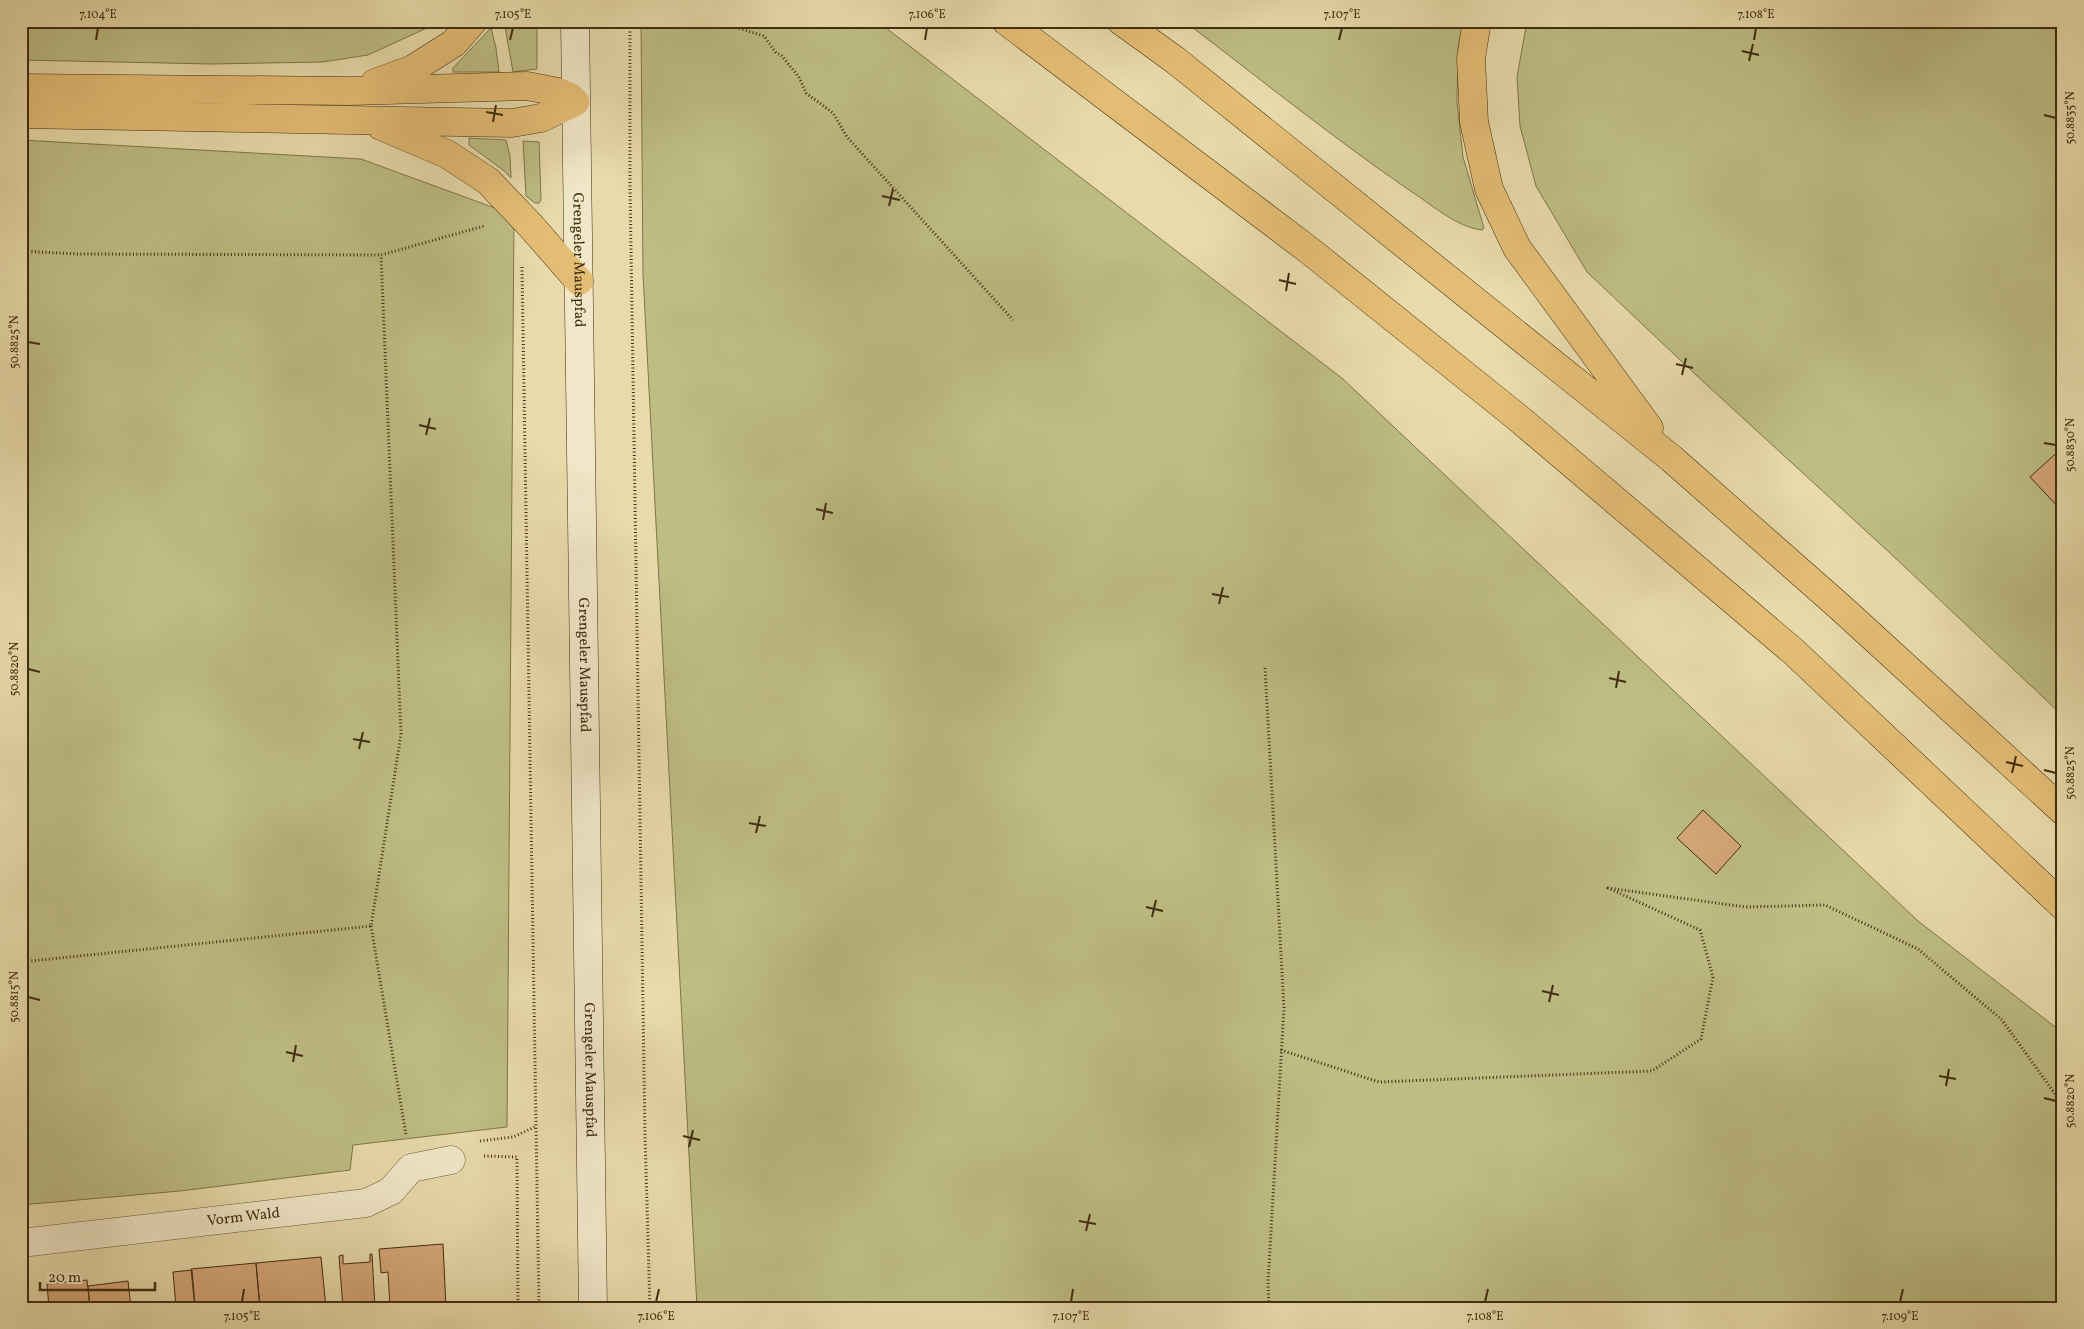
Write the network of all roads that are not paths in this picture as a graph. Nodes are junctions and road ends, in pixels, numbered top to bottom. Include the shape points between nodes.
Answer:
1 (473, 21) edge
2 (575, 21) edge
3 (1006, 21) edge
4 (1121, 21) edge
5 (1477, 21) edge
6 (21, 88) edge
7 (351, 91) junction
8 (575, 102) junction
9 (21, 114) edge
10 (369, 120) junction
11 (579, 281) junction
12 (1672, 459) junction
13 (2063, 811) edge
14 (2063, 906) edge
15 (451, 1160) road end
16 (21, 1243) edge
17 (593, 1308) edge

1 - 7 highway via 454,43 413,69
2 - 8 main road, Grengeler Mauspfad
3 - 14 highway via 1310,251 1517,417 1794,652
4 - 12 highway via 1175,60
5 - 12 highway via 1471,58 1474,122 1489,189 1516,248
6 - 7 highway
7 - 8 highway via 539,87 570,97
8 - 10 highway via 541,118 512,123
8 - 11 main road, Grengeler Mauspfad
9 - 10 highway
10 - 11 highway via 447,154 488,181
11 - 17 main road, Grengeler Mauspfad
12 - 13 highway
15 - 16 main road, Vorm Wald via 411,1168 390,1191 366,1203

